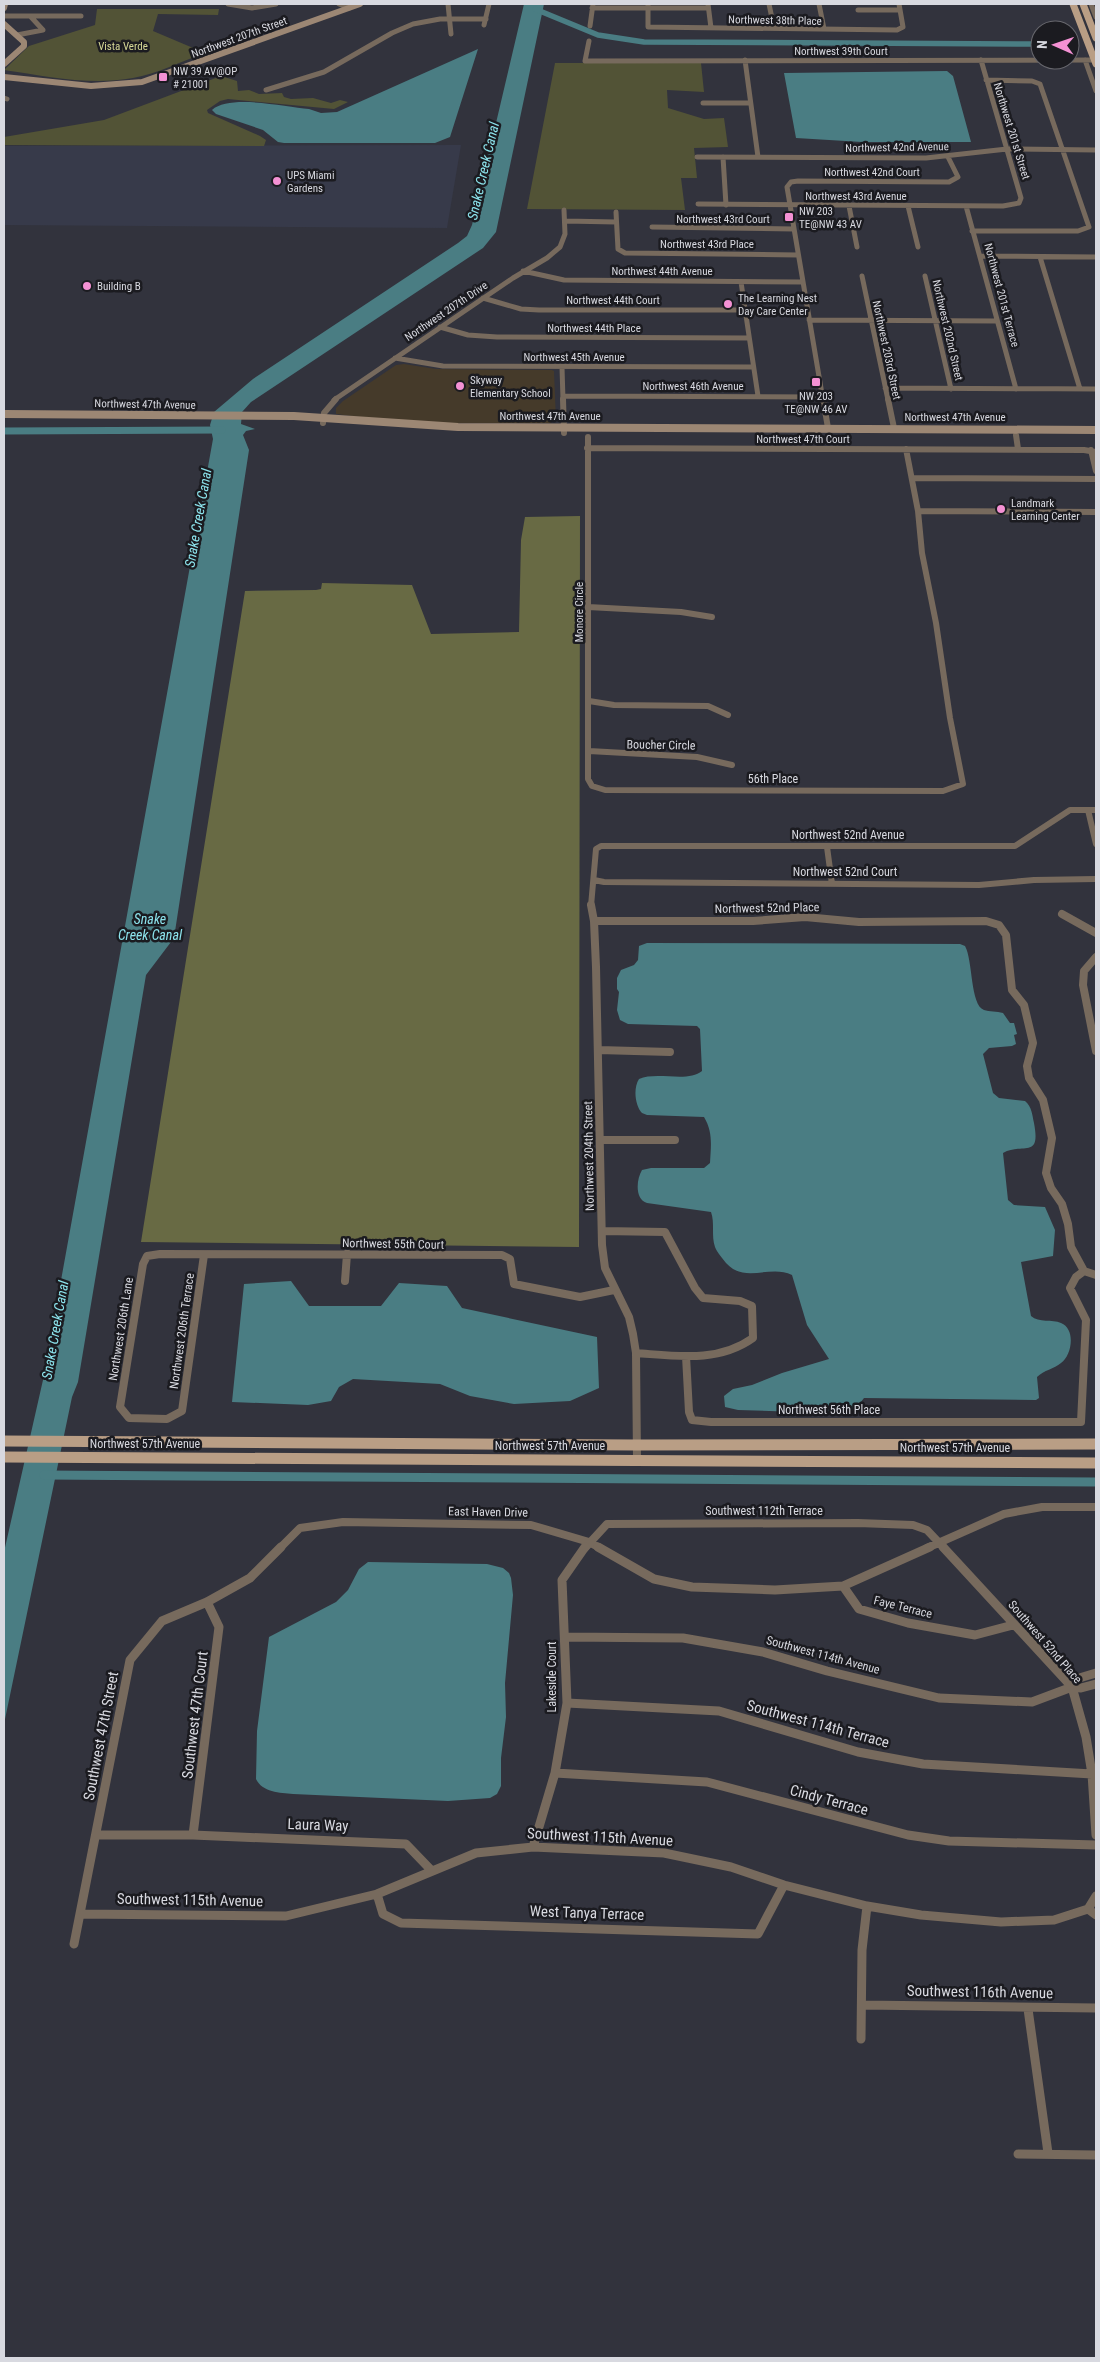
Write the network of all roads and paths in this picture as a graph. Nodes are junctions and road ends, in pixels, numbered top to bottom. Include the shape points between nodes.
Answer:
1 (5, 4) edge
2 (228, 4) edge
3 (276, 4) edge
4 (360, 4) edge
5 (448, 4) edge
6 (489, 4) edge
7 (769, 4) edge
8 (819, 4) edge
9 (898, 4) edge
10 (1073, 4) edge
11 (1083, 4) edge
12 (1092, 4) edge
13 (344, 5) edge
14 (593, 6) edge
15 (648, 6) edge
16 (708, 6) edge
17 (4, 8) edge
18 (858, 10) dead end
19 (900, 10) junction
20 (1096, 14) edge
21 (4, 16) edge
22 (31, 16) junction
23 (81, 16) dead end
24 (449, 19) junction
25 (486, 19) junction
26 (4, 24) edge
27 (484, 25) dead end
28 (590, 26) dead end
29 (711, 28) junction
30 (774, 28) junction
31 (824, 29) junction
32 (1095, 29) edge
33 (1083, 30) junction
34 (452, 34) dead end
35 (17, 35) junction
36 (1096, 38) edge
37 (588, 41) dead end
38 (745, 60) junction
39 (980, 60) junction
40 (1085, 60) junction
41 (1096, 61) edge
42 (4, 64) edge
43 (4, 73) edge
44 (4, 77) edge
45 (152, 77) junction
46 (986, 80) junction
47 (266, 90) dead end
48 (1096, 90) edge
49 (703, 103) dead end
50 (750, 103) junction
51 (1007, 149) junction
52 (1063, 150) junction
53 (1096, 150) edge
54 (697, 157) dead end
55 (723, 157) junction
56 (758, 157) junction
57 (948, 157) junction
58 (698, 204) dead end
59 (1015, 205) joint
60 (726, 206) junction
61 (790, 206) junction
62 (849, 206) junction
63 (908, 206) junction
64 (966, 206) junction
65 (564, 210) dead end
66 (616, 212) dead end
67 (564, 222) junction
68 (616, 222) junction
69 (652, 226) dead end
70 (794, 229) junction
71 (972, 231) junction
72 (856, 247) dead end
73 (918, 247) dead end
74 (798, 255) junction
75 (980, 256) junction
76 (1040, 257) junction
77 (1096, 257) edge
78 (523, 271) junction
79 (862, 276) dead end
80 (925, 276) dead end
81 (741, 282) junction
82 (803, 282) junction
83 (483, 298) junction
84 (745, 310) junction
85 (809, 320) junction
86 (870, 320) junction
87 (935, 320) junction
88 (996, 320) junction
89 (440, 327) junction
90 (749, 338) junction
91 (395, 358) junction
92 (562, 367) junction
93 (754, 367) junction
94 (885, 388) junction
95 (951, 389) junction
96 (1016, 389) junction
97 (1080, 389) junction
98 (1096, 389) edge
99 (563, 396) junction
100 (758, 396) junction
101 (822, 397) junction
102 (4, 414) edge
103 (208, 418) junction
104 (4, 419) edge
105 (323, 420) junction
106 (828, 428) junction
107 (894, 428) junction
108 (564, 430) junction
109 (1067, 430) junction
110 (1096, 430) edge
111 (809, 434) junction
112 (905, 434) junction
113 (1016, 435) junction
114 (1051, 435) junction
115 (1096, 436) edge
116 (588, 437) dead end
117 (587, 448) junction
118 (906, 449) junction
119 (1018, 449) junction
120 (1095, 451) edge
121 (1096, 471) edge
122 (912, 478) junction
123 (1096, 479) edge
124 (918, 511) junction
125 (1096, 512) edge
126 (588, 607) junction
127 (712, 616) dead end
128 (589, 701) junction
129 (728, 715) dead end
130 (589, 751) junction
131 (732, 765) dead end
132 (592, 786) joint
133 (1088, 810) junction
134 (1096, 810) edge
135 (1096, 844) edge
136 (598, 847) joint
137 (827, 847) junction
138 (1096, 879) edge
139 (594, 880) junction
140 (832, 884) junction
141 (1062, 914) dead end
142 (594, 920) junction
143 (1096, 933) edge
144 (1096, 957) edge
145 (599, 1050) junction
146 (1096, 1050) edge
147 (670, 1052) dead end
148 (601, 1140) junction
149 (675, 1140) dead end
150 (602, 1231) junction
151 (347, 1254) junction
152 (204, 1255) junction
153 (147, 1256) joint
154 (1084, 1270) junction
155 (1096, 1276) edge
156 (344, 1281) dead end
157 (614, 1290) junction
158 (636, 1353) junction
159 (686, 1356) junction
160 (120, 1407) joint
161 (4, 1441) edge
162 (636, 1444) junction
163 (1096, 1444) edge
164 (4, 1457) edge
165 (637, 1460) junction
166 (1096, 1463) edge
167 (1096, 1507) edge
168 (300, 1528) joint
169 (588, 1542) junction
170 (941, 1543) junction
171 (843, 1586) junction
172 (206, 1602) junction
173 (1013, 1625) junction
174 (565, 1637) junction
175 (1095, 1678) edge
176 (1072, 1687) junction
177 (567, 1703) junction
178 (555, 1773) junction
179 (1092, 1774) junction
180 (96, 1835) junction
181 (1096, 1835) edge
182 (194, 1836) junction
183 (1096, 1846) edge
184 (533, 1847) junction
185 (431, 1870) junction
186 (784, 1885) junction
187 (377, 1894) junction
188 (1096, 1896) edge
189 (867, 1906) junction
190 (1092, 1912) edge
191 (81, 1914) junction
192 (74, 1944) dead end
193 (863, 2005) junction
194 (1028, 2008) junction
195 (1096, 2008) edge
196 (861, 2039) dead end
197 (1048, 2153) junction
198 (1018, 2154) dead end
199 (1096, 2155) edge

1 - 17 main road
2 - 3 street
4 - 13 main road, Northwest 207th Street
5 - 24 street
6 - 25 street
7 - 30 street
8 - 31 street
9 - 19 street
10 - 33 main road
11 - 32 main road
12 - 20 street
13 - 45 main road, Northwest 207th Street
14 - 15 street
14 - 28 street
15 - 16 street
15 - 29 street, Northwest 38th Place via 648,27
16 - 29 street
18 - 19 street
19 - 31 street, Northwest 38th Place via 902,29
21 - 22 street
22 - 23 street
22 - 35 street via 43,30
24 - 25 street
24 - 34 street
24 - 47 street via 412,24 333,68
25 - 27 street
26 - 35 main road
29 - 30 street, Northwest 38th Place
30 - 31 street, Northwest 38th Place
32 - 33 street
32 - 36 main road
33 - 41 main road
35 - 42 main road via 24,46
37 - 38 street, Northwest 39th Court via 585,60
38 - 39 street, Northwest 39th Court
38 - 50 street
39 - 40 street, Northwest 39th Court
39 - 46 street, Northwest 201st Street
40 - 41 street, Northwest 39th Court
40 - 48 street
43 - 45 main road via 91,83
44 - 45 main road via 91,87 119,86
46 - 51 street, Northwest 201st Street
46 - 52 street via 1040,84
49 - 50 street
50 - 56 street
51 - 52 street, Northwest 42nd Avenue
51 - 57 street, Northwest 42nd Avenue
51 - 59 street, Northwest 201st Street via 1022,201
52 - 53 street, Northwest 42nd Avenue
52 - 71 street via 1089,227 1086,230
54 - 55 street, Northwest 42nd Avenue
55 - 56 street, Northwest 42nd Avenue
55 - 60 street via 727,172 724,187
56 - 57 street, Northwest 42nd Avenue
57 - 61 street, Northwest 42nd Court via 958,177 955,180 798,182 788,184
58 - 60 street, Northwest 43rd Avenue
59 - 64 street, Northwest 43rd Avenue
60 - 61 street, Northwest 43rd Avenue
61 - 62 street, Northwest 43rd Avenue
61 - 70 street
62 - 63 street, Northwest 43rd Avenue
62 - 72 street
63 - 64 street, Northwest 43rd Avenue
63 - 73 street
64 - 71 street, Northwest 201st Terrace
65 - 67 street, Northwest 207th Drive
66 - 68 street
67 - 68 street
67 - 78 street, Northwest 207th Drive via 565,234 560,247
68 - 74 street, Northwest 43rd Place via 618,249 629,254
69 - 70 street, Northwest 43rd Court via 671,229
70 - 74 street
71 - 75 street, Northwest 201st Terrace
74 - 82 street
75 - 76 street
75 - 88 street, Northwest 201st Terrace
76 - 77 street
76 - 97 street
78 - 81 street, Northwest 44th Avenue via 564,280
78 - 83 street, Northwest 207th Drive
79 - 86 street, Northwest 203rd Street
80 - 87 street, Northwest 202nd Street
81 - 82 street, Northwest 44th Avenue
81 - 84 street
82 - 85 street
83 - 84 street, Northwest 44th Court via 530,309
83 - 89 street, Northwest 207th Drive
84 - 90 street
85 - 86 street
85 - 101 street
86 - 87 street
86 - 94 street, Northwest 203rd Street
87 - 88 street
87 - 95 street, Northwest 202nd Street
88 - 96 street, Northwest 201st Terrace
89 - 90 street, Northwest 44th Place via 468,335 497,337
89 - 91 street, Northwest 207th Drive
90 - 93 street
91 - 92 street, Northwest 45th Avenue via 428,366
91 - 105 street, Northwest 207th Drive via 335,399
92 - 93 street, Northwest 45th Avenue
92 - 99 street
93 - 100 street
94 - 95 street
94 - 107 street, Northwest 203rd Street
95 - 96 street
96 - 97 street
97 - 98 street
99 - 100 street, Northwest 46th Avenue
99 - 108 street
100 - 101 street, Northwest 46th Avenue
101 - 106 street
102 - 103 main road, Northwest 47th Avenue
103 - 104 main road, Northwest 47th Avenue
103 - 105 main road, Northwest 47th Avenue
105 - 108 main road, Northwest 47th Avenue via 427,431
106 - 107 main road, Northwest 47th Avenue
106 - 108 main road, Northwest 47th Avenue
106 - 111 main road
107 - 109 main road, Northwest 47th Avenue
107 - 112 main road
108 - 111 main road, Northwest 47th Avenue
109 - 110 main road, Northwest 47th Avenue
109 - 114 main road
111 - 112 main road, Northwest 47th Avenue
112 - 113 main road, Northwest 47th Avenue
113 - 114 main road, Northwest 47th Avenue
113 - 119 street
114 - 115 main road, Northwest 47th Avenue
116 - 117 street, Monore Circle
117 - 118 street, Northwest 47th Court
117 - 126 street, Monore Circle
118 - 119 street, Northwest 47th Court
118 - 122 street
119 - 120 street, Northwest 47th Court
120 - 121 street
122 - 123 street
122 - 124 street
124 - 125 street
124 - 132 street, 56th Place via 922,553 963,784 943,791 605,790
126 - 127 street via 618,611 686,611
126 - 128 street, Monore Circle
128 - 129 street via 614,705 708,706
128 - 130 street, Monore Circle
130 - 131 street, Boucher Circle via 615,755 692,756
130 - 132 street, Monore Circle via 588,779
133 - 134 street, Northwest 52nd Avenue
133 - 135 street
133 - 137 street, Northwest 52nd Avenue via 1070,810 1015,846
136 - 137 street, Northwest 52nd Avenue
136 - 139 street, Northwest 204th Street
137 - 140 street
138 - 140 street, Northwest 52nd Court via 978,884
139 - 140 street, Northwest 52nd Court
139 - 142 street, Northwest 204th Street via 591,892
141 - 143 street
142 - 145 street, Northwest 204th Street
142 - 154 street, Northwest 52nd Place via 753,922 805,916 859,922 986,921 999,925 1006,935 1012,990 1024,1005 1034,1043 1027,1066 1029,1078 1043,1100 1052,1138 1046,1173 1050,1188 1064,1211 1071,1247
144 - 146 street via 1084,971 1083,985
145 - 147 street
145 - 148 street, Northwest 204th Street
148 - 149 street
148 - 150 street, Northwest 204th Street
150 - 157 street, Northwest 204th Street via 606,1268
150 - 159 street via 665,1232 674,1242 695,1291 703,1298 743,1300 752,1306 754,1338 743,1347 726,1353
151 - 152 street, Northwest 55th Court
151 - 156 street
151 - 157 street, Northwest 55th Court via 502,1255 510,1259 514,1284 580,1297
152 - 153 street, Northwest 55th Court
152 - 160 street, Northwest 206th Terrace via 182,1411 167,1419 129,1418
153 - 160 street, Northwest 206th Lane via 143,1264
154 - 155 street
154 - 159 street, Northwest 56th Place via 1070,1288 1086,1320 1081,1422 692,1420
157 - 158 street, Northwest 204th Street via 629,1317
158 - 159 street
158 - 162 street, Northwest 204th Street
161 - 162 main road, Northwest 57th Avenue
162 - 163 main road, Northwest 57th Avenue
162 - 165 street, Northwest 204th Street
164 - 165 main road, Northwest 57th Avenue
165 - 166 main road, Northwest 57th Avenue
167 - 170 street via 1042,1507 1004,1514
168 - 169 street, East Haven Drive via 343,1522 531,1525
168 - 172 street, Southwest 47th Street via 250,1578
169 - 170 street, Southwest 112th Terrace via 607,1524 858,1523 914,1525 927,1530
169 - 171 street, East Haven Drive via 654,1579 692,1587 775,1590
169 - 174 street, Lakeside Court via 562,1580
170 - 171 street
170 - 173 street, Southwest 52nd Place
171 - 173 street, Faye Terrace via 859,1609 908,1623 976,1635
172 - 180 street, Southwest 47th Street via 162,1621 130,1660
172 - 182 street, Southwest 47th Court via 220,1627
173 - 176 street, Southwest 52nd Place
174 - 176 street, Southwest 114th Avenue via 683,1638 763,1652 939,1698 1032,1702
174 - 177 street, Lakeside Court
175 - 176 street, Southwest 114th Avenue via 1081,1688
176 - 179 street, Southwest 52nd Place
177 - 178 street, Lakeside Court
177 - 179 street, Southwest 114th Terrace via 719,1711 858,1752 923,1764
178 - 183 street, Cindy Terrace via 707,1782 908,1836 948,1841
178 - 184 street, Lakeside Court
179 - 181 street, Southwest 52nd Place
180 - 182 street, Laura Way
180 - 191 street, Southwest 47th Street
182 - 185 street, Laura Way via 406,1844
184 - 185 street, Southwest 115th Avenue via 476,1853
184 - 186 street, Southwest 115th Avenue via 664,1853 731,1867
185 - 187 street, Southwest 115th Avenue
186 - 187 street, West Tanya Terrace via 758,1934 401,1923 383,1914
186 - 189 street, Southwest 115th Avenue
187 - 191 street, Southwest 115th Avenue via 286,1916
188 - 190 street
189 - 190 street, Southwest 115th Avenue via 921,1915 1001,1922 1054,1920
189 - 193 street via 862,1950
191 - 192 street, Southwest 47th Street
193 - 194 street, Southwest 116th Avenue
193 - 196 street
194 - 195 street, Southwest 116th Avenue
194 - 197 street
197 - 198 street
197 - 199 street

